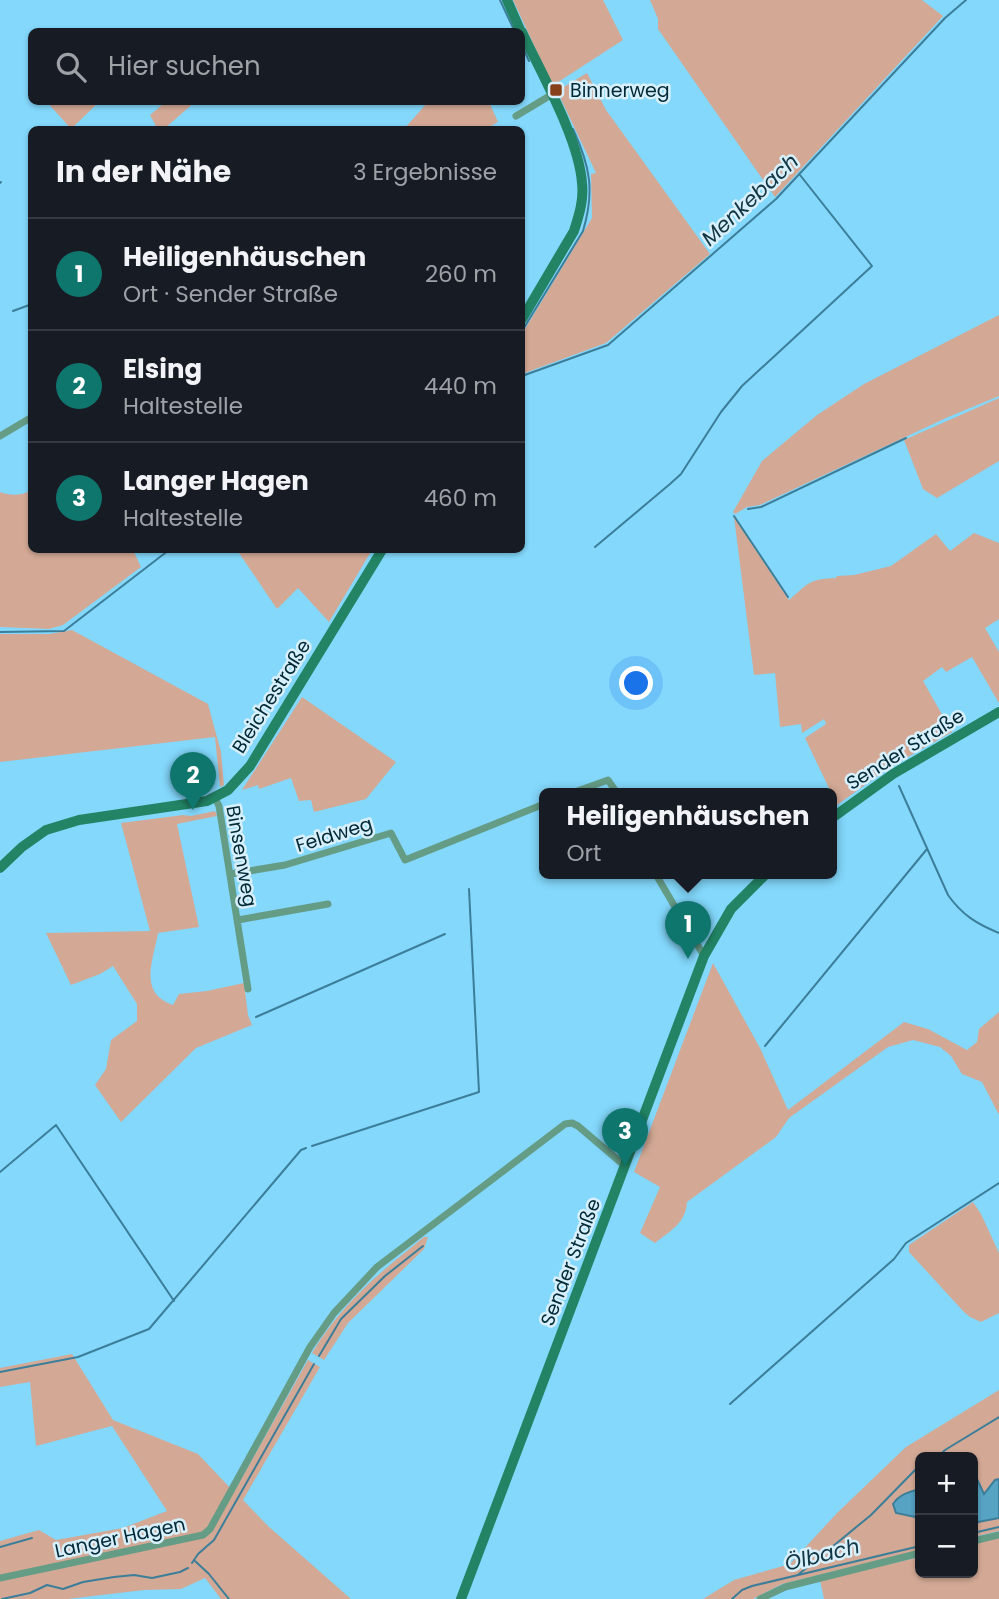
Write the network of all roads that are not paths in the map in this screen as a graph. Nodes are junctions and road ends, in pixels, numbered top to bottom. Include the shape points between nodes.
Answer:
1 (507, 0) edge
2 (519, 28) edge
3 (525, 40) edge
4 (551, 95) junction
5 (516, 116) dead end
6 (525, 313) edge
7 (28, 418) edge
8 (0, 436) edge
9 (380, 553) edge
10 (999, 712) edge
11 (584, 788) edge
12 (614, 788) edge
13 (215, 798) junction
14 (539, 806) edge
15 (837, 814) edge
16 (0, 868) edge
17 (231, 874) junction
18 (659, 879) edge
19 (761, 879) edge
20 (328, 904) dead end
21 (237, 920) junction
22 (704, 956) junction
23 (248, 989) dead end
24 (625, 1166) junction
25 (999, 1535) edge
26 (978, 1540) edge
27 (915, 1554) edge
28 (0, 1578) edge
29 (461, 1599) edge
30 (760, 1599) edge

1 - 2 main road
3 - 4 main road
4 - 5 street
4 - 6 main road via 579,160 582,202 574,231
7 - 8 street
9 - 13 main road, Bleichestraße via 250,766
10 - 15 main road, Sender Straße via 893,774
11 - 12 street via 603,780
13 - 16 main road, Bleichestraße via 63,824 33,839
13 - 17 street, Binsenweg
14 - 17 street, Feldweg via 405,860 391,833 285,865
17 - 21 street, Binsenweg
18 - 22 street
19 - 22 main road, Sender Straße via 731,909
20 - 21 street, Binsenweg
21 - 23 street, Binsenweg
22 - 24 main road, Sender Straße
24 - 28 street, Langer Hagen via 578,1126 565,1124 377,1267 310,1347 203,1535
24 - 29 main road, Sender Straße
25 - 26 street
27 - 30 street via 785,1587

